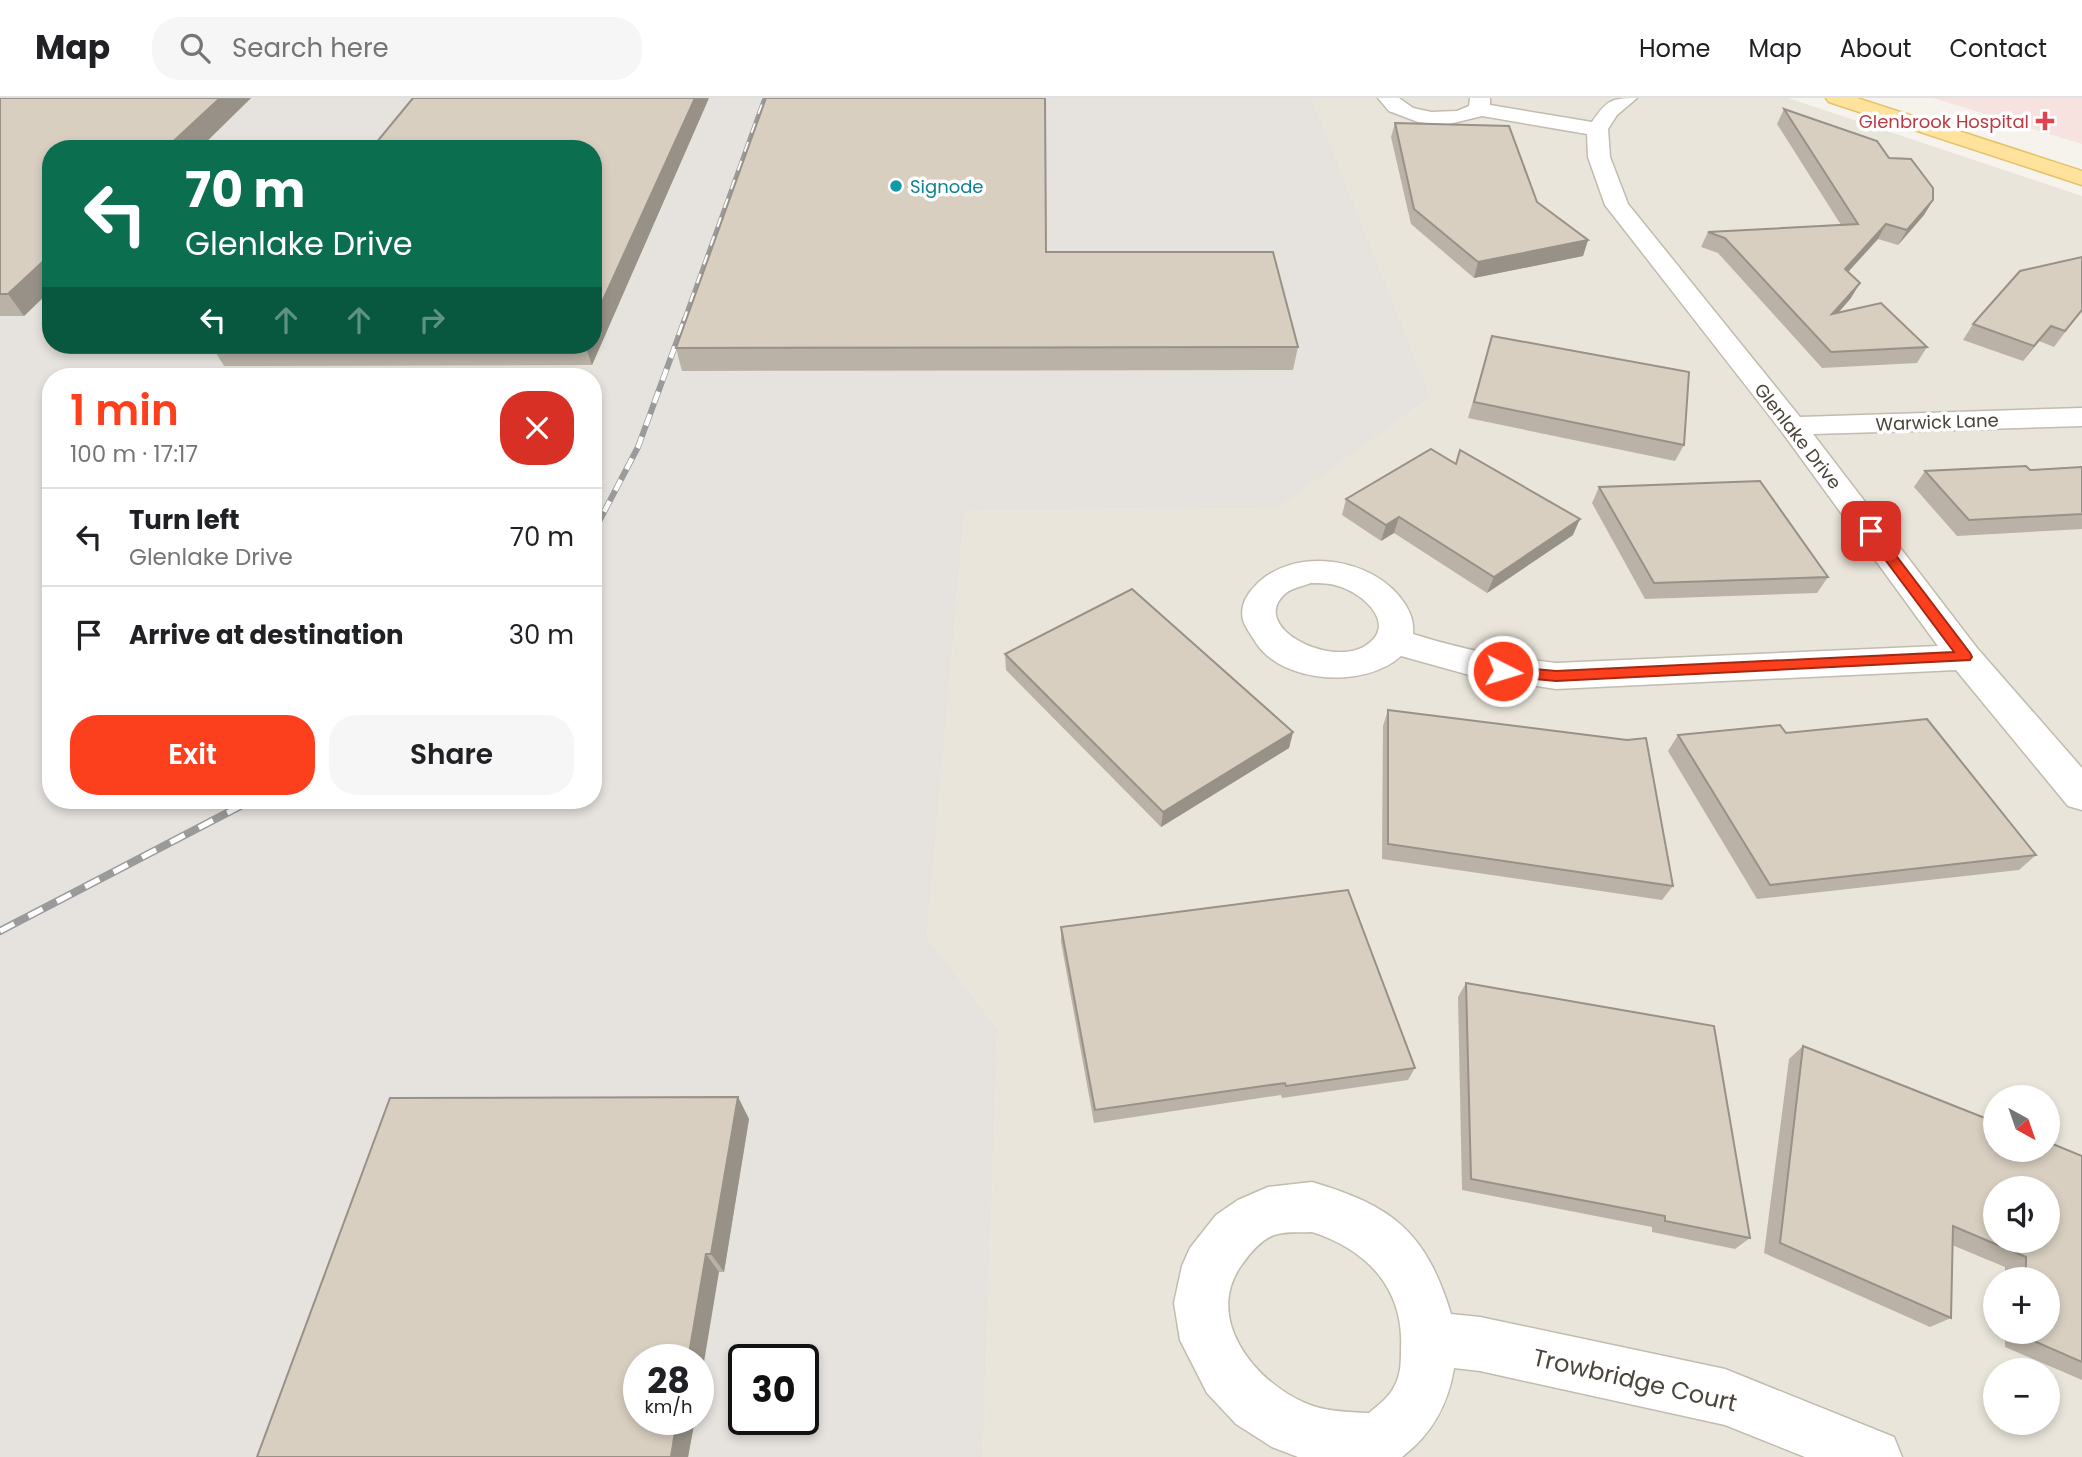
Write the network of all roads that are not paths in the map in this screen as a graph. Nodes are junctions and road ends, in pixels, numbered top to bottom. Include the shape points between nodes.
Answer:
1 (1388, 98) edge
2 (1627, 98) edge
3 (1836, 98) edge
4 (1480, 103) edge
5 (1597, 128) junction
6 (2082, 178) edge
7 (2082, 417) edge
8 (1792, 426) junction
9 (1393, 640) dead end
10 (1965, 657) junction
11 (2082, 795) edge
12 (1430, 1339) junction
13 (1874, 1457) edge

1 - 4 street via 1398,108 1426,117 1459,117
2 - 5 street
3 - 6 main road
4 - 5 street
5 - 8 street, Glenlake Drive via 1599,157 1617,205
7 - 8 street, Warwick Lane
8 - 10 street, Glenlake Drive
9 - 10 street via 1503,671 1556,676
10 - 11 street, Glenlake Drive
12 - 12 street via 1426,1380 1408,1416 1377,1441 1337,1451 1296,1445 1256,1424 1226,1391 1207,1351 1201,1308 1207,1272 1223,1242 1248,1221 1279,1209 1312,1207 1347,1217 1378,1237 1404,1265 1423,1301
12 - 13 street, Trowbridge Court via 1480,1344 1725,1397

